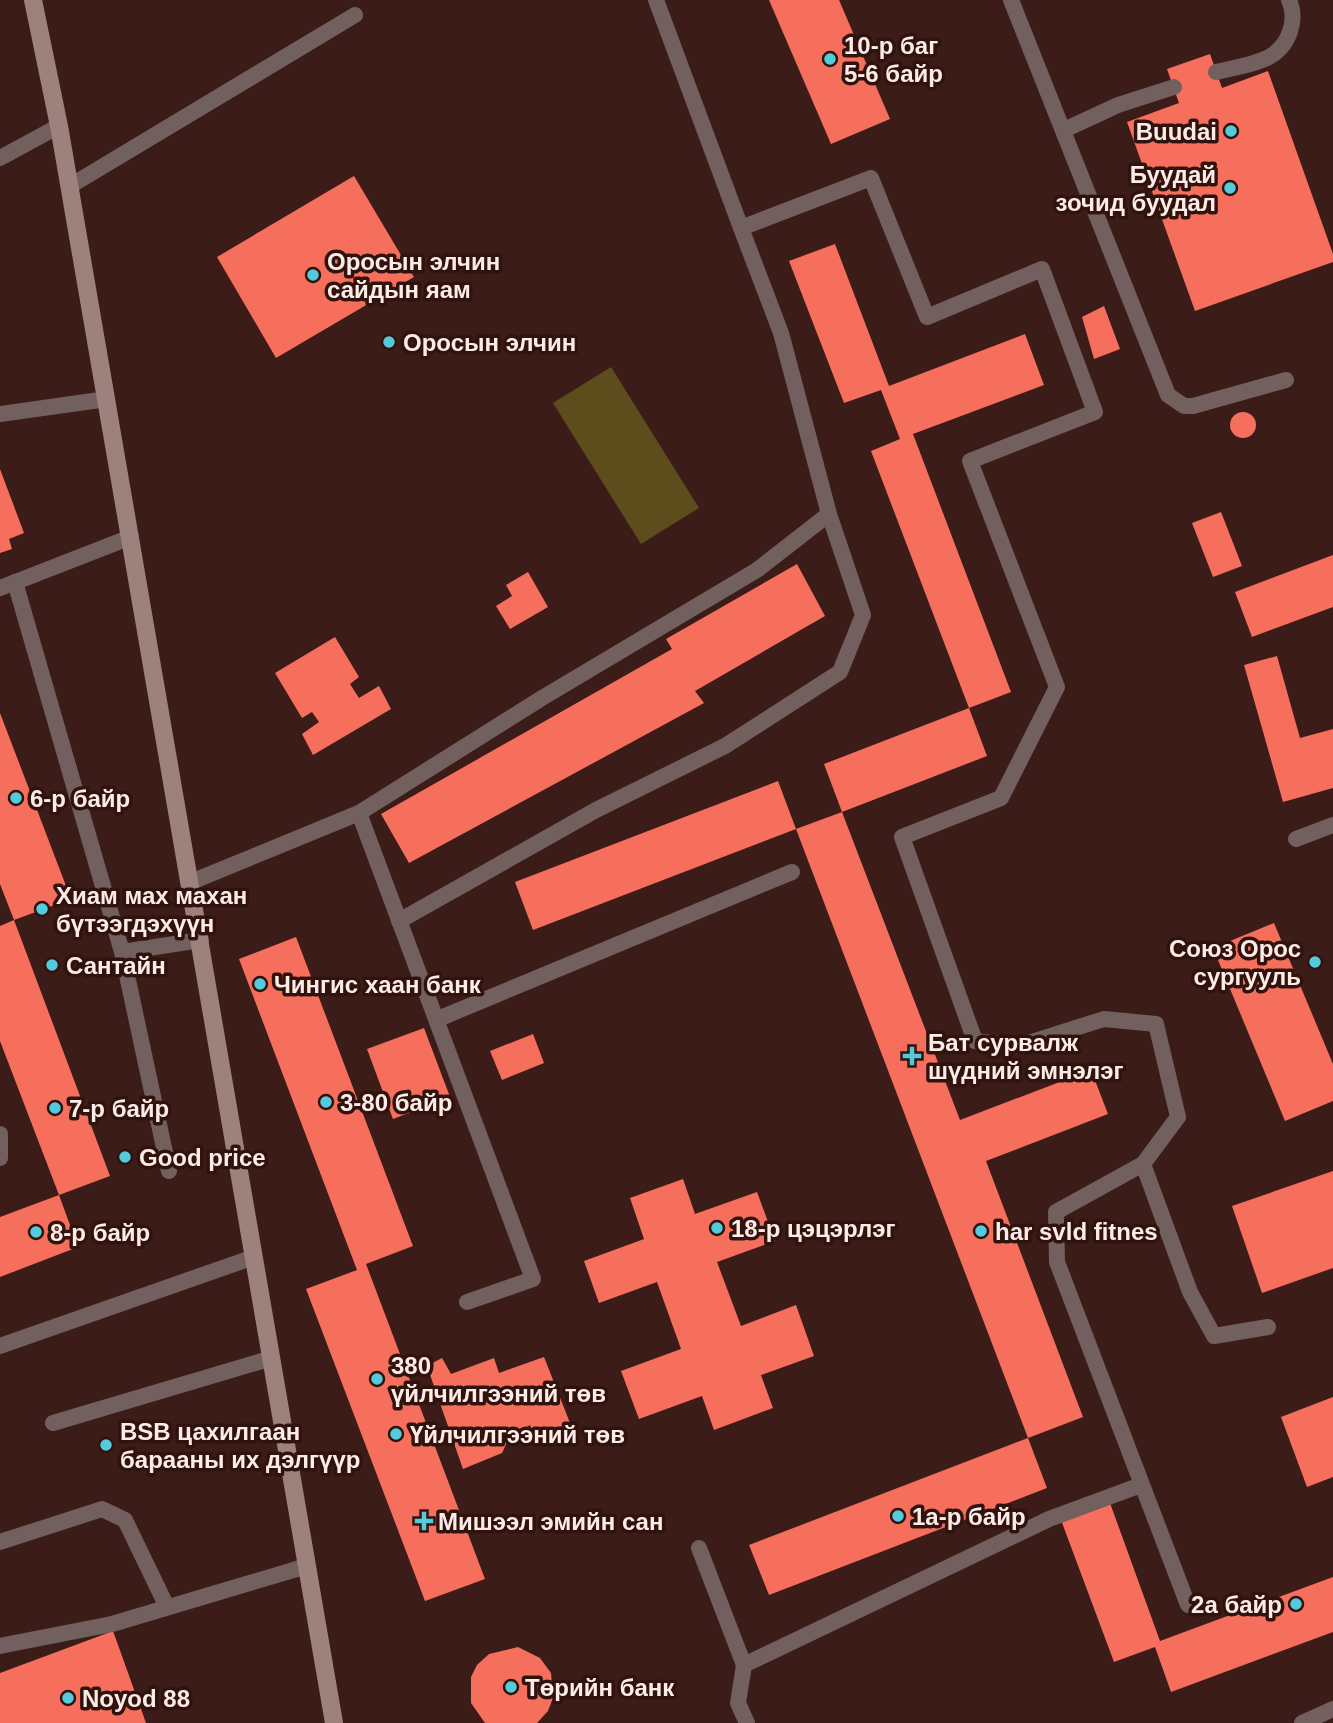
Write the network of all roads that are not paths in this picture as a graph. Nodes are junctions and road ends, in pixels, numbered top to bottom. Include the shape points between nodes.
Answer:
1 (33, 0) edge
2 (656, 0) edge
3 (1012, 0) edge
4 (1289, 0) edge
5 (355, 15) dead end
6 (1216, 72) dead end
7 (1174, 87) dead end
8 (60, 126) junction
9 (1064, 130) junction
10 (0, 158) edge
11 (70, 186) junction
12 (741, 228) junction
13 (1286, 380) dead end
14 (107, 399) junction
15 (0, 414) edge
16 (829, 514) junction
17 (131, 537) junction
18 (8, 586) edge
19 (359, 813) junction
20 (1333, 825) edge
21 (1296, 839) dead end
22 (792, 872) dead end
23 (191, 882) junction
24 (399, 921) junction
25 (201, 940) junction
26 (122, 952) junction
27 (438, 1019) junction
28 (0, 1134) edge
29 (0, 1158) edge
30 (1143, 1164) junction
31 (169, 1171) dead end
32 (254, 1257) junction
33 (467, 1302) dead end
34 (1268, 1328) dead end
35 (0, 1346) edge
36 (272, 1358) junction
37 (53, 1423) dead end
38 (1141, 1485) junction
39 (0, 1542) edge
40 (699, 1548) dead end
41 (307, 1566) junction
42 (1188, 1605) dead end
43 (167, 1607) junction
44 (0, 1646) edge
45 (744, 1665) junction
46 (1333, 1709) edge
47 (334, 1723) edge
48 (747, 1723) edge
49 (1302, 1723) edge

1 - 8 street
2 - 12 lane
3 - 9 lane
4 - 6 lane via 1293,25 1270,57
5 - 11 lane
7 - 9 lane via 1118,105
8 - 10 lane
8 - 11 street
9 - 13 lane via 1168,395 1184,406 1193,406
11 - 14 street
12 - 16 lane via 781,333
12 - 30 lane via 871,178 927,317 1042,269 1095,412 970,461 1057,687 1001,798 902,837 975,1041 1019,1046 1104,1019 1156,1024 1178,1117
14 - 15 lane
14 - 17 street
16 - 19 lane via 757,570
16 - 24 lane via 863,615 840,673 725,746 596,810
17 - 18 lane
17 - 23 street
18 - 26 lane
19 - 23 lane
19 - 24 lane
20 - 21 lane
22 - 27 lane
23 - 25 street
24 - 27 lane
25 - 26 lane
25 - 32 street
26 - 31 lane
27 - 33 lane via 533,1279
28 - 29 lane
30 - 34 lane via 1191,1292 1214,1336
30 - 38 lane via 1056,1212 1057,1262
32 - 35 lane
32 - 36 street
36 - 37 lane
36 - 41 street
38 - 42 lane
38 - 45 lane via 1049,1519
39 - 43 lane via 103,1509 116,1513 125,1520
40 - 45 lane
41 - 43 lane
41 - 47 street
43 - 44 lane via 112,1624
45 - 48 lane via 738,1703
46 - 49 lane

